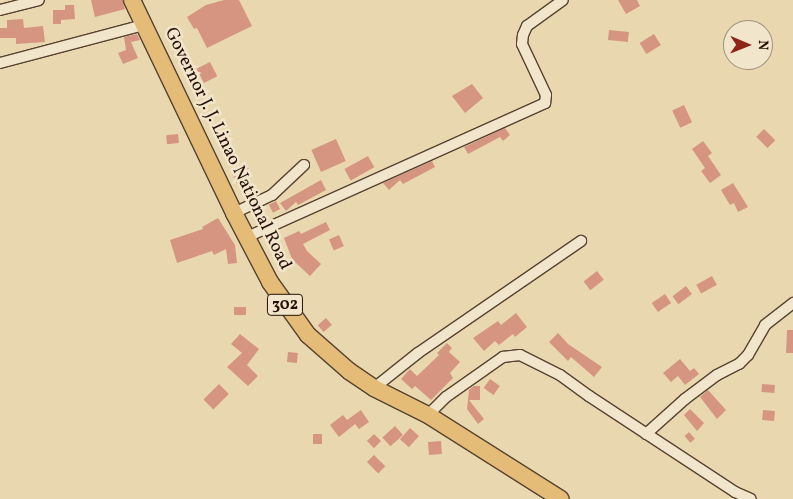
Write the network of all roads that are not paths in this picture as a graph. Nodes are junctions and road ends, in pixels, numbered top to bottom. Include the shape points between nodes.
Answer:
1 (39, 0) edge
2 (132, 0) edge
3 (563, 0) edge
4 (0, 10) edge
5 (144, 25) junction
6 (0, 62) edge
7 (304, 165) dead end
8 (234, 213) junction
9 (247, 237) junction
10 (581, 241) dead end
11 (793, 303) edge
12 (374, 388) junction
13 (428, 415) junction
14 (646, 434) junction
15 (561, 499) edge
16 (751, 499) edge

1 - 4 street
2 - 5 main road, Governor J. J. Linao National Road / 302
3 - 9 street via 527,26 523,35 522,44 546,96 545,102
5 - 6 street
5 - 8 main road, Governor J. J. Linao National Road / 302
7 - 8 street via 272,195
8 - 9 main road, Governor J. J. Linao National Road / 302
9 - 12 main road, Governor J. J. Linao National Road / 302 via 270,282 308,335
10 - 12 street via 418,353
11 - 14 street via 764,325 748,355 739,364 685,398
12 - 13 main road, Governor J. J. Linao National Road / 302
13 - 14 street via 446,397 503,357 520,355 560,375
13 - 15 main road, Governor J. J. Linao National Road / 302
14 - 16 street

